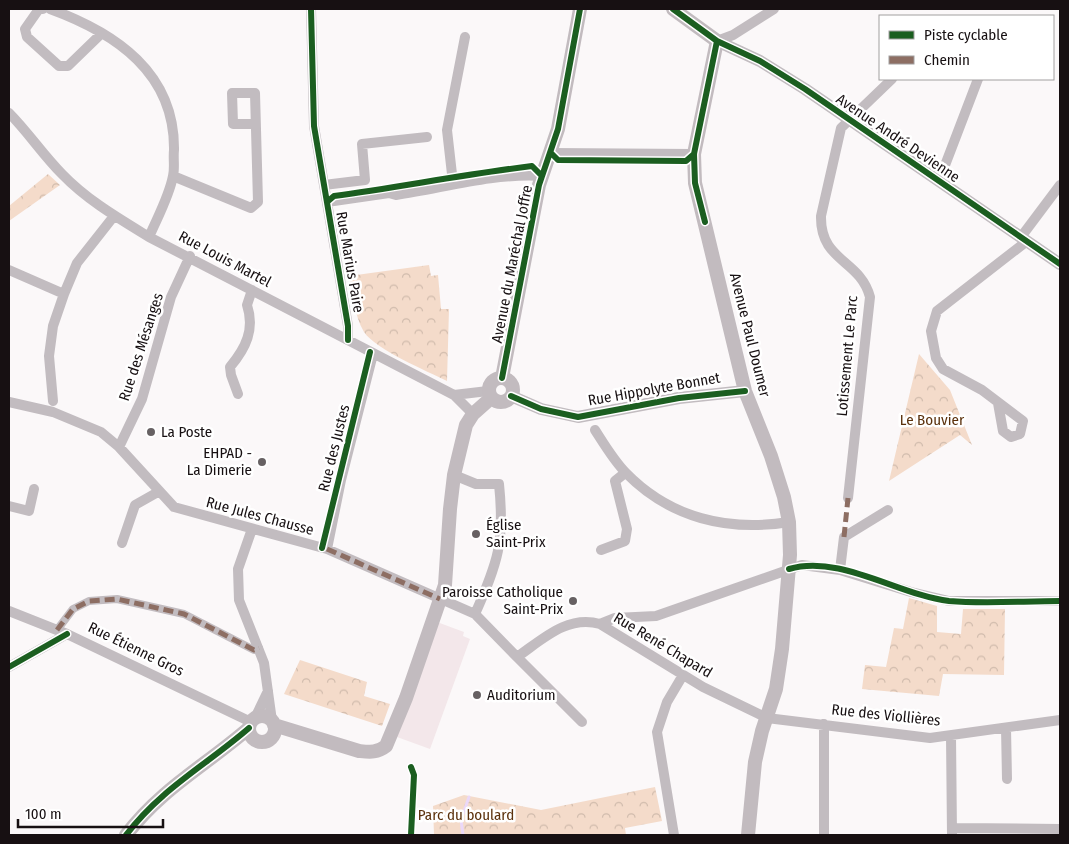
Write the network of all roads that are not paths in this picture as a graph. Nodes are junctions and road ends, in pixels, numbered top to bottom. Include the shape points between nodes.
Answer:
1 (43, 9) edge
2 (50, 9) edge
3 (311, 9) edge
4 (580, 9) edge
5 (672, 9) edge
6 (774, 9) edge
7 (102, 33) junction
8 (465, 37) dead end
9 (718, 42) junction
10 (891, 80) edge
11 (978, 80) edge
12 (9, 113) edge
13 (848, 120) junction
14 (256, 124) dead end
15 (427, 137) dead end
16 (550, 153) junction
17 (694, 154) junction
18 (173, 176) junction
19 (542, 176) junction
20 (939, 181) junction
21 (453, 183) junction
22 (324, 185) junction
23 (1058, 188) edge
24 (327, 202) junction
25 (114, 216) junction
26 (149, 237) junction
27 (1024, 239) junction
28 (190, 256) junction
29 (1060, 264) edge
30 (9, 270) edge
31 (252, 290) junction
32 (64, 294) junction
33 (348, 340) junction
34 (373, 354) junction
35 (502, 378) junction
36 (745, 391) junction
37 (238, 394) dead end
38 (490, 394) junction
39 (454, 395) junction
40 (511, 396) junction
41 (53, 401) dead end
42 (9, 402) edge
43 (998, 403) dead end
44 (473, 414) junction
45 (595, 430) dead end
46 (119, 446) junction
47 (625, 473) junction
48 (454, 475) junction
49 (34, 489) dead end
50 (158, 492) junction
51 (848, 498) dead end
52 (9, 506) edge
53 (888, 510) dead end
54 (789, 522) junction
55 (252, 529) junction
56 (122, 543) dead end
57 (327, 550) junction
58 (601, 550) dead end
59 (789, 569) junction
60 (840, 570) junction
61 (440, 599) junction
62 (1060, 601) edge
63 (9, 611) edge
64 (475, 614) junction
65 (600, 624) junction
66 (57, 630) junction
67 (68, 634) junction
68 (259, 648) junction
69 (517, 657) junction
70 (9, 667) edge
71 (683, 675) junction
72 (268, 691) junction
73 (767, 718) junction
74 (1060, 720) edge
75 (582, 722) dead end
76 (252, 723) junction
77 (824, 724) junction
78 (1006, 728) junction
79 (269, 731) junction
80 (951, 736) junction
81 (223, 751) junction
82 (1007, 779) dead end
83 (1060, 829) edge
84 (952, 832) edge
85 (126, 835) edge
86 (674, 835) edge
87 (748, 835) edge
88 (824, 835) edge

1 - 7 street via 39,9 25,28 27,37 59,66 68,66
2 - 7 street
3 - 22 street, Rue Marius Paire via 313,109
4 - 16 main road, Avenue du Maréchal Joffre via 558,129
5 - 9 main road
6 - 9 street
7 - 18 street via 128,49 163,96 174,132
8 - 21 street via 447,130
9 - 13 street, Avenue André Devienne via 760,61 805,88
9 - 17 main road, Avenue Paul Doumer
10 - 13 street, Lotissement Le Parc
11 - 20 street
12 - 25 street, Rue Louis Martel via 62,174
13 - 20 street, Avenue André Devienne
13 - 51 street, Lotissement Le Parc via 841,128 821,216 821,230 832,252 859,274 870,297
14 - 18 street via 258,202 251,208
15 - 22 street via 362,144 365,180
16 - 17 street
16 - 19 main road, Avenue du Maréchal Joffre
17 - 36 main road, Avenue Paul Doumer via 695,183
18 - 26 street
19 - 21 street
19 - 35 main road, Avenue du Maréchal Joffre
20 - 27 street, Avenue André Devienne
21 - 24 street via 414,193 389,193
22 - 24 street, Rue Marius Paire
23 - 27 street
24 - 33 street, Rue Marius Paire
25 - 26 street, Rue Louis Martel
25 - 32 street via 77,263
26 - 28 street, Rue Louis Martel
27 - 29 street, Avenue André Devienne
27 - 43 street via 937,311 931,332 936,358 943,369 970,382
28 - 31 street, Rue Louis Martel
28 - 46 street, Rue des Mésanges via 171,297 142,399
30 - 32 street
31 - 33 street, Rue Louis Martel
31 - 37 street via 246,305 251,318 244,351 230,367
32 - 41 street via 53,326 49,356
33 - 34 street, Rue Louis Martel
34 - 39 street, Rue Louis Martel
34 - 57 street, Rue des Justes
35 - 38 main road via 492,381
35 - 40 main road via 512,384
36 - 40 street, Rue Hippolyte Bonnet via 679,398 578,417 541,409
36 - 54 main road, Avenue Paul Doumer via 772,456
38 - 39 street
38 - 40 main road via 502,402
38 - 44 main road
39 - 44 street, Rue Louis Martel
42 - 46 street, Rue Jules Chausse via 53,412 101,432
44 - 48 main road via 466,425
45 - 47 street
46 - 50 street, Rue Jules Chausse
47 - 54 street via 686,515 743,526
47 - 58 street via 615,481 627,529 625,540
48 - 61 main road via 448,563
48 - 64 street via 476,484 499,484 503,519 494,569
49 - 52 street via 29,511
50 - 55 street, Rue Jules Chausse via 174,507
50 - 56 street via 136,506
53 - 60 street via 844,537
54 - 59 main road, Avenue Paul Doumer
55 - 57 street, Rue Jules Chausse
55 - 68 street via 238,569 239,600
57 - 61 street, Rue Jules Chausse
59 - 60 street via 802,565
59 - 65 street via 656,616 615,618
59 - 73 main road, Avenue Paul Doumer via 780,665
60 - 62 street via 924,596 949,600
61 - 64 street, Rue Jules Chausse
61 - 79 main road via 386,746 371,753 296,732
63 - 66 street
64 - 69 street
65 - 69 street, Rue René Chapard via 584,621 563,625
65 - 71 street, Rue René Chapard
66 - 67 street
66 - 68 street via 73,609 89,601 117,599 184,614 254,650
67 - 70 street, Rue Étienne Gros
67 - 76 street, Rue Étienne Gros
68 - 72 street
69 - 75 street
71 - 73 street, Rue René Chapard
71 - 86 street via 667,702 657,732
72 - 76 street
72 - 79 street
73 - 77 street, Rue des Viollières
73 - 87 main road, Avenue Paul Doumer via 755,762
74 - 78 street, Rue des Viollières
76 - 79 main road via 263,716
76 - 79 main road via 251,736
76 - 81 main road
77 - 80 street, Rue des Viollières via 930,738
77 - 88 street
78 - 80 street, Rue des Viollières
78 - 82 street
79 - 81 main road
80 - 84 street
81 - 85 main road via 165,792
83 - 84 street

